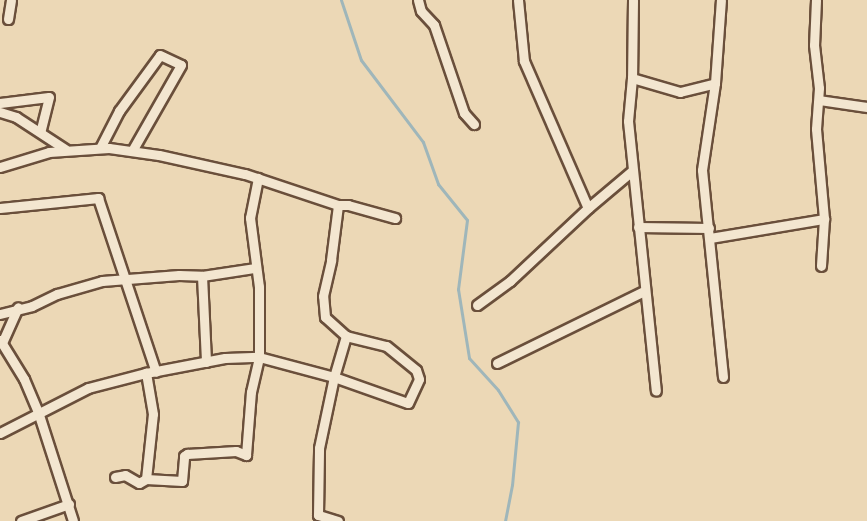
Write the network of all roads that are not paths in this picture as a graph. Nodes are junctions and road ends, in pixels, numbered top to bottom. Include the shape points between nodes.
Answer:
1 (11, 0) edge
2 (418, 0) edge
3 (518, 0) edge
4 (633, 0) edge
5 (722, 0) edge
6 (816, 0) edge
7 (8, 19) dead end
8 (633, 78) junction
9 (715, 82) junction
10 (819, 100) junction
11 (0, 103) edge
12 (867, 107) edge
13 (0, 112) edge
14 (474, 124) dead end
15 (40, 132) junction
16 (53, 140) junction
17 (100, 148) junction
18 (65, 149) junction
19 (49, 152) junction
20 (132, 152) junction
21 (0, 167) edge
22 (632, 171) junction
23 (258, 178) junction
24 (338, 205) junction
25 (0, 208) edge
26 (588, 208) junction
27 (395, 218) dead end
28 (824, 219) junction
29 (638, 227) junction
30 (709, 228) junction
31 (710, 238) junction
32 (821, 266) dead end
33 (255, 268) junction
34 (202, 276) junction
35 (124, 280) junction
36 (644, 291) junction
37 (477, 305) dead end
38 (18, 308) junction
39 (0, 314) edge
40 (346, 336) junction
41 (1, 341) edge
42 (259, 357) junction
43 (206, 362) junction
44 (497, 363) dead end
45 (151, 372) junction
46 (334, 377) junction
47 (723, 377) dead end
48 (656, 391) dead end
49 (39, 415) junction
50 (0, 433) edge
51 (115, 477) dead end
52 (146, 479) junction
53 (69, 504) junction
54 (320, 518) edge
55 (21, 521) edge
56 (73, 521) edge
57 (338, 521) edge

1 - 7 street
2 - 14 street via 421,11 434,25 461,107
3 - 26 street via 524,61
4 - 8 street
5 - 9 street
6 - 10 street via 814,45
8 - 9 street via 680,92
8 - 22 street via 628,121
9 - 30 street via 702,170
10 - 12 street
10 - 28 street via 817,143
11 - 15 street via 49,98
13 - 15 street
15 - 16 street
16 - 18 street
16 - 19 street
17 - 18 street
17 - 20 street
17 - 20 street via 119,111 160,55 181,65
18 - 19 street
19 - 21 street
20 - 23 street
22 - 26 street
22 - 29 street
23 - 24 street
23 - 33 street via 250,218
24 - 27 street
24 - 40 street via 322,307 331,324
25 - 35 street via 98,198
26 - 37 street via 510,281
28 - 31 street
28 - 32 street
29 - 30 street
29 - 36 street
30 - 31 street
31 - 47 street
33 - 34 street
33 - 42 street via 259,287
34 - 35 street
34 - 43 street
35 - 38 street via 88,285
35 - 45 street
36 - 44 street
36 - 48 street
38 - 39 street
38 - 41 street
40 - 46 street
40 - 46 street via 386,346 416,370 418,380 408,403
41 - 49 street via 24,379
42 - 43 street
42 - 46 street
42 - 52 street via 251,392 246,455 236,451 188,454 184,456 182,481
43 - 45 street
45 - 49 street via 88,388
45 - 52 street via 153,414
46 - 54 street via 319,448
49 - 50 street
49 - 53 street
51 - 52 street via 125,475 139,483
53 - 55 street
53 - 56 street
54 - 57 street

